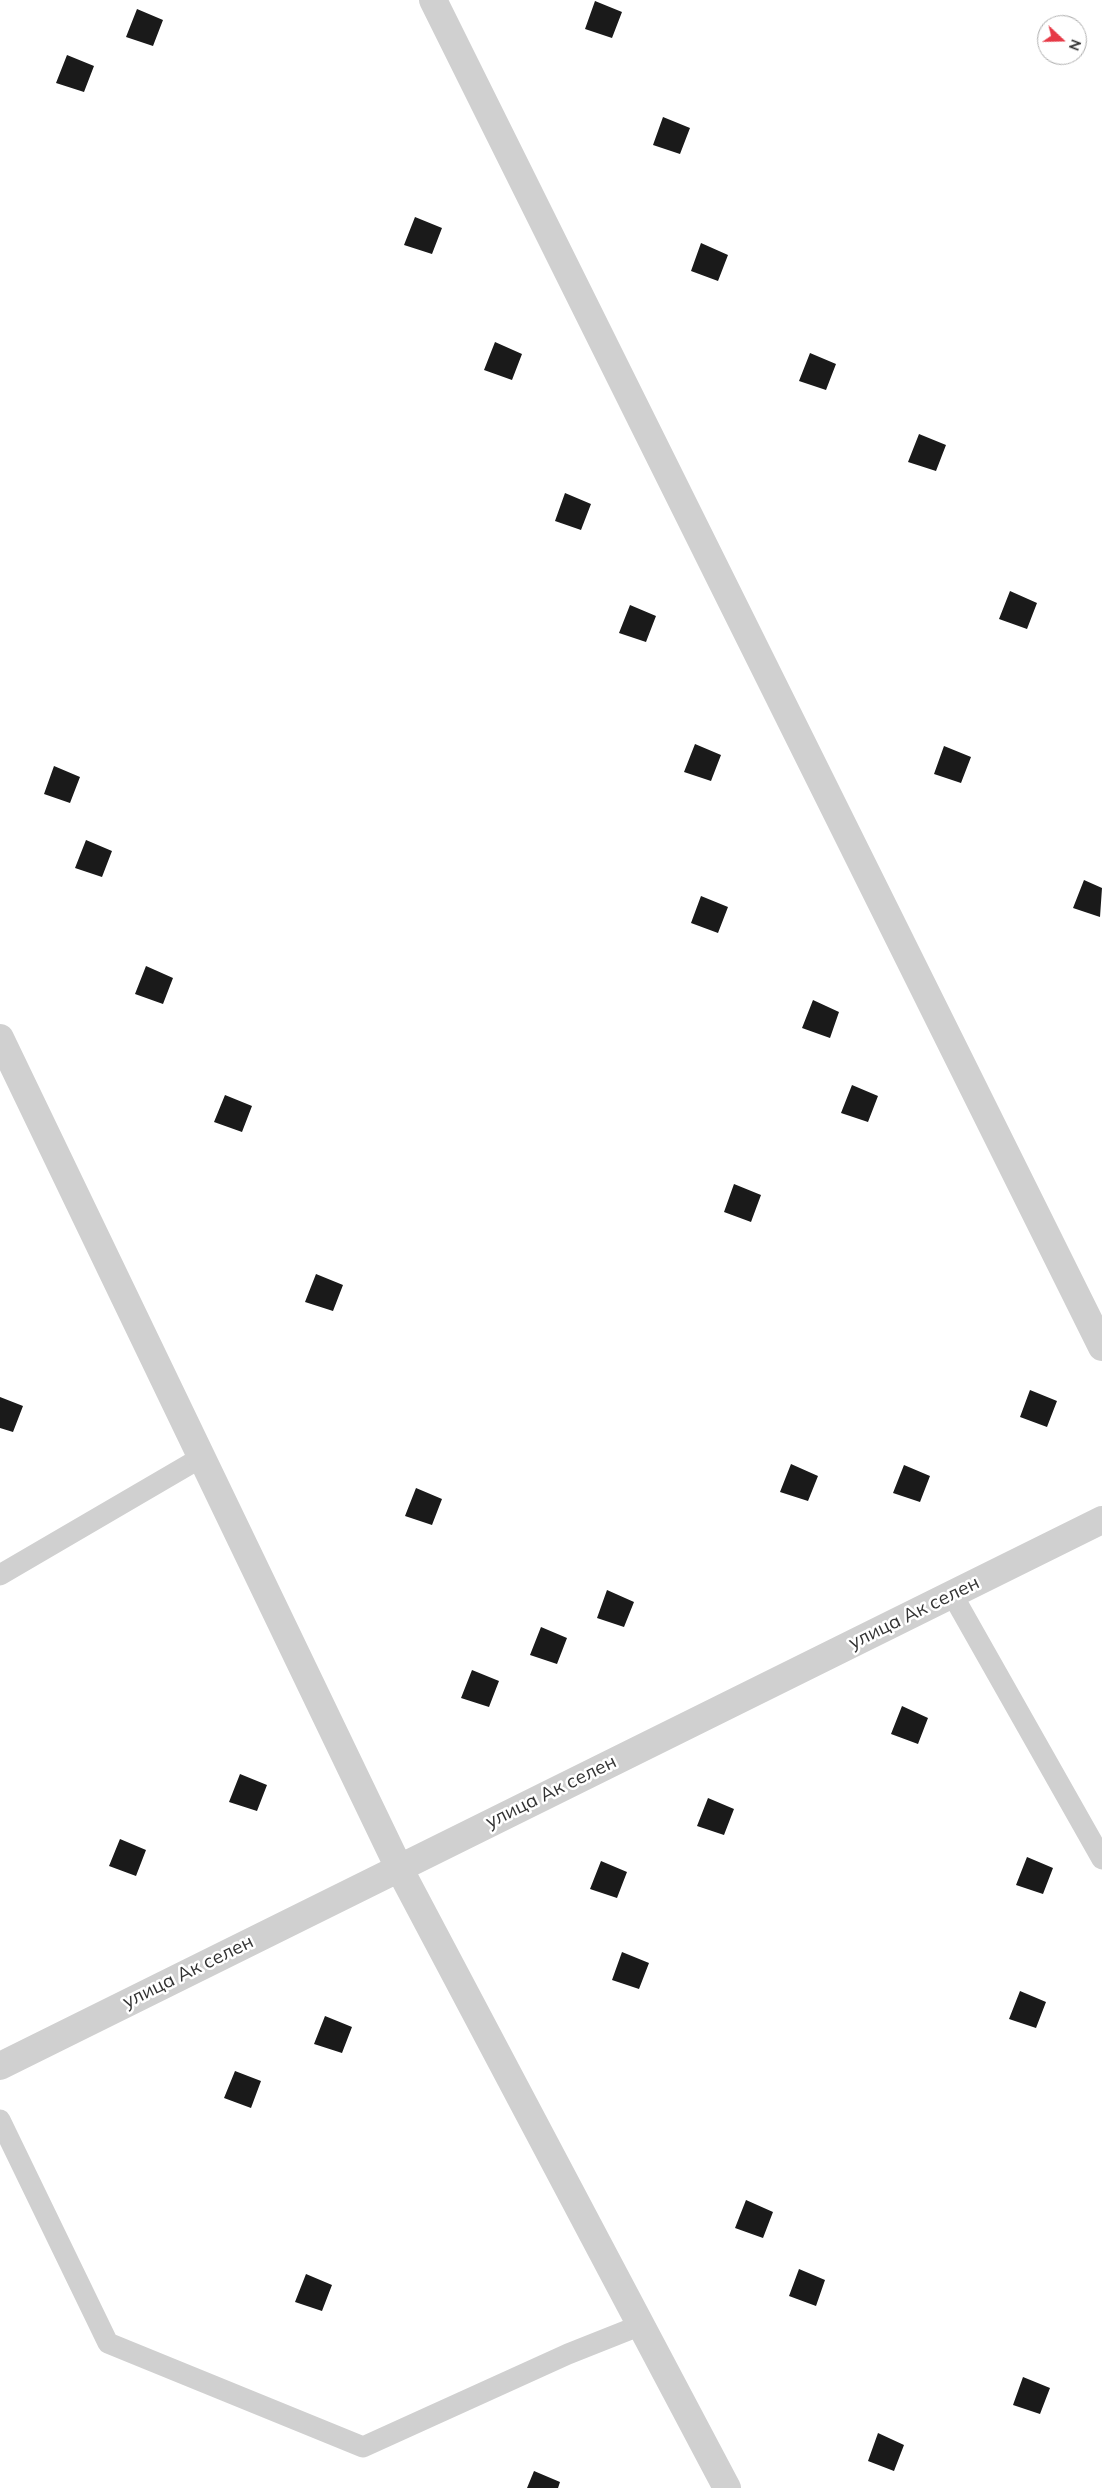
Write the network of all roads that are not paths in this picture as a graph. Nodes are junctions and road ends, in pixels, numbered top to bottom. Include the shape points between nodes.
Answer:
1 (433, 0) edge
2 (0, 1038) edge
3 (1102, 1347) edge
4 (202, 1457) junction
5 (1102, 1520) edge
6 (0, 1575) edge
7 (952, 1594) junction
8 (1102, 1859) edge
9 (399, 1868) junction
10 (0, 2066) edge
11 (0, 2120) edge
12 (641, 2325) junction
13 (727, 2488) edge

1 - 3 street
2 - 4 street
4 - 6 lane
4 - 9 street
5 - 7 street, улица Ак селен
7 - 8 lane
7 - 9 street, улица Ак селен
9 - 10 street, улица Ак селен
9 - 12 street
11 - 12 lane via 108,2343 363,2447 568,2354
12 - 13 street

